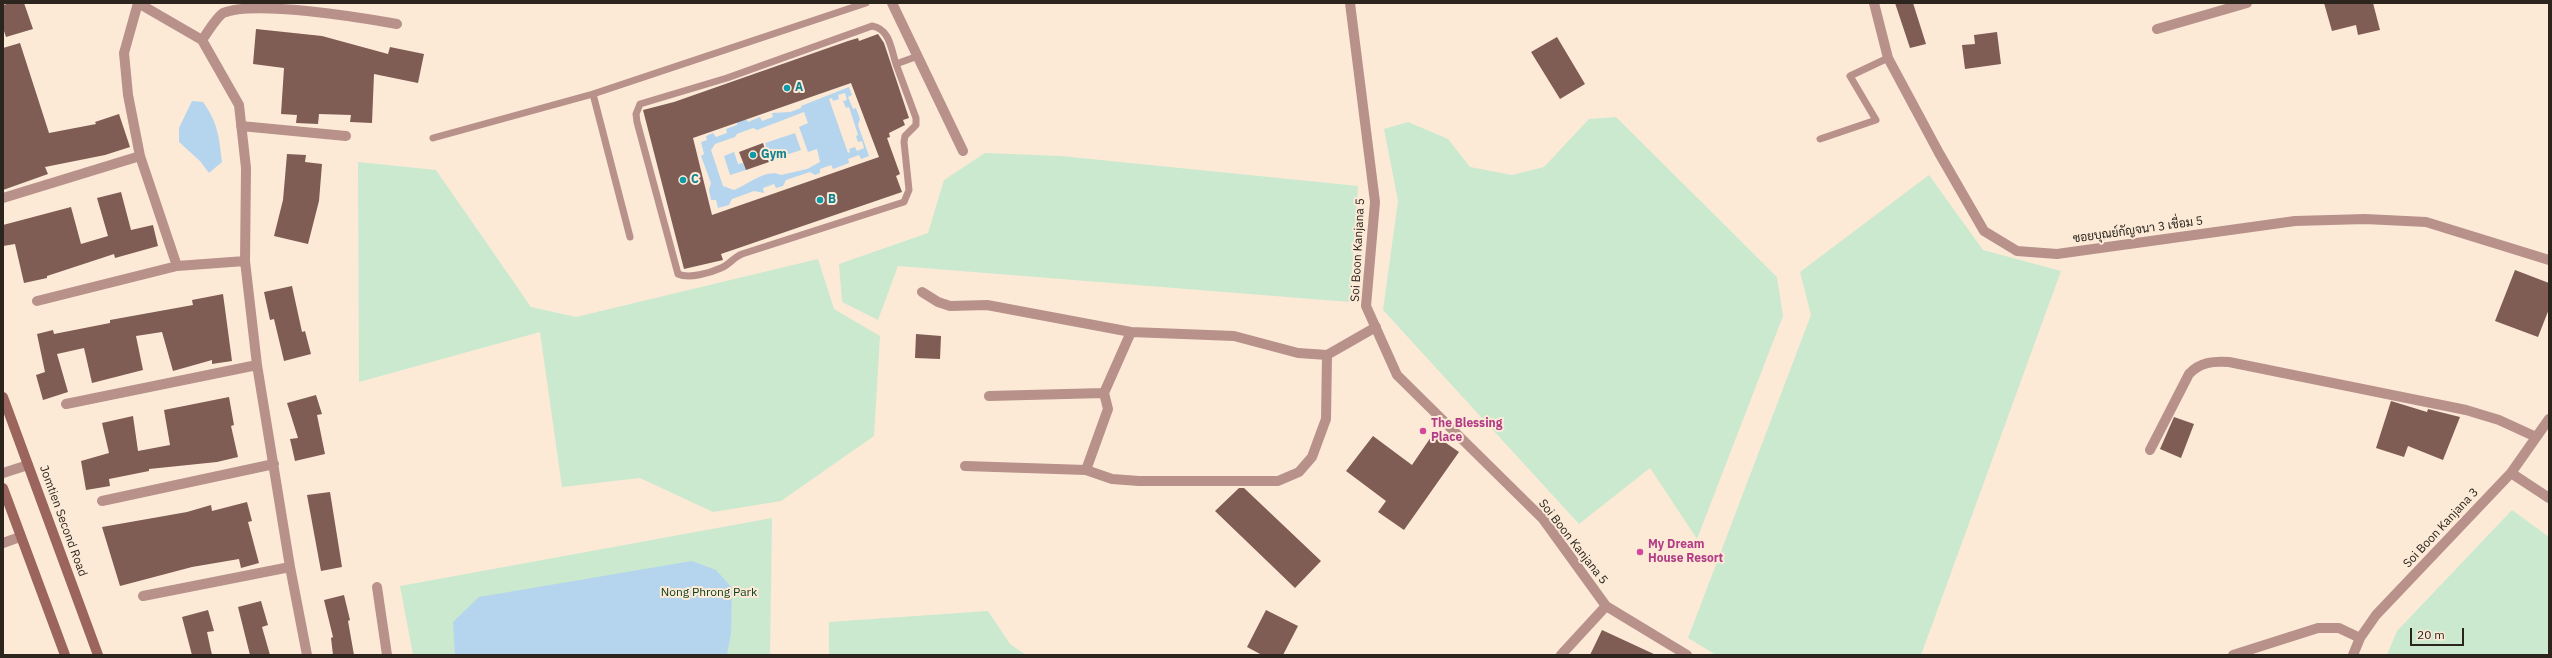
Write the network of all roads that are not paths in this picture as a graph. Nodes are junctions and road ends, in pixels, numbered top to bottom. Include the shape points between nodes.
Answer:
1 (138, 3) edge
2 (866, 3) edge
3 (892, 3) edge
4 (1350, 3) edge
5 (1874, 3) edge
6 (2247, 3) edge
7 (397, 24) dead end
8 (2157, 30) dead end
9 (202, 40) junction
10 (918, 56) junction
11 (1888, 58) junction
12 (896, 64) junction
13 (593, 94) junction
14 (241, 126) junction
15 (346, 136) dead end
16 (433, 138) dead end
17 (1820, 139) dead end
18 (963, 151) dead end
19 (140, 156) junction
20 (3, 198) edge
21 (630, 237) dead end
22 (245, 260) junction
23 (2549, 260) edge
24 (177, 266) junction
25 (922, 292) dead end
26 (37, 301) dead end
27 (1376, 327) junction
28 (1131, 332) junction
29 (1327, 355) junction
30 (258, 365) junction
31 (1104, 393) junction
32 (989, 396) dead end
33 (3, 397) edge
34 (66, 404) dead end
35 (2549, 419) edge
36 (2536, 437) junction
37 (2150, 450) dead end
38 (274, 464) junction
39 (28, 465) junction
40 (965, 466) dead end
41 (1086, 470) junction
42 (3, 473) edge
43 (2511, 473) junction
44 (3, 488) edge
45 (2549, 498) edge
46 (102, 501) dead end
47 (20, 537) junction
48 (3, 543) edge
49 (290, 567) junction
50 (377, 587) dead end
51 (143, 596) dead end
52 (1606, 606) junction
53 (2360, 638) junction
54 (1571, 651) edge
55 (65, 655) edge
56 (98, 655) edge
57 (307, 655) edge
58 (387, 655) edge
59 (1561, 655) edge
60 (1687, 655) edge
61 (2233, 655) edge
62 (2353, 655) edge

1 - 9 street
1 - 19 street via 124,53 128,94
2 - 13 lane
3 - 10 street
4 - 27 street, Soi Boon Kanjana 5 via 1375,202 1366,306
5 - 11 street, ซอยบุณย์กัญจนา 3 เชื่อม 5
6 - 8 street
7 - 9 street via 274,4 250,4 222,13
9 - 14 street via 239,105
10 - 12 lane
10 - 18 street
11 - 17 lane via 1850,76 1876,120
11 - 23 street, ซอยบุณย์กัญจนา 3 เชื่อม 5 via 1984,231 2017,251 2058,254 2295,221 2364,219 2426,222
12 - 12 lane via 887,34 872,26 727,78 640,104 636,114 637,122 678,274 689,276 722,268 734,257 742,254 904,202 910,190 904,142 905,136 916,124 916,118
13 - 16 lane
13 - 21 lane
14 - 15 street
14 - 22 street via 246,168
19 - 20 street
19 - 24 street
22 - 24 street
22 - 30 street
24 - 26 street
25 - 28 street via 950,306 987,305
27 - 29 street
27 - 52 street, Soi Boon Kanjana 5 via 1397,375 1543,519
28 - 29 street via 1234,336 1298,353
28 - 31 street
29 - 41 street via 1326,419 1312,457 1299,472 1278,481 1255,482 1112,479
30 - 34 street
30 - 38 street
31 - 32 street
31 - 41 street via 1108,409
33 - 39 main road, Jomtien Second Road
35 - 36 street, Soi Boon Kanjana 3
36 - 37 street via 2499,420 2466,410 2229,362 2213,361 2195,367 2189,374
36 - 43 street, Soi Boon Kanjana 3
38 - 46 street
38 - 49 street
39 - 42 street
39 - 56 main road, Jomtien Second Road
40 - 41 street
43 - 45 street
43 - 53 street, Soi Boon Kanjana 3 via 2376,615
44 - 47 main road
47 - 48 street
47 - 55 main road
49 - 51 street
49 - 57 street
50 - 58 street
52 - 54 street
52 - 60 street, Soi Boon Kanjana 5
53 - 61 street via 2339,628 2318,628
53 - 62 street, Soi Boon Kanjana 3
54 - 59 street

